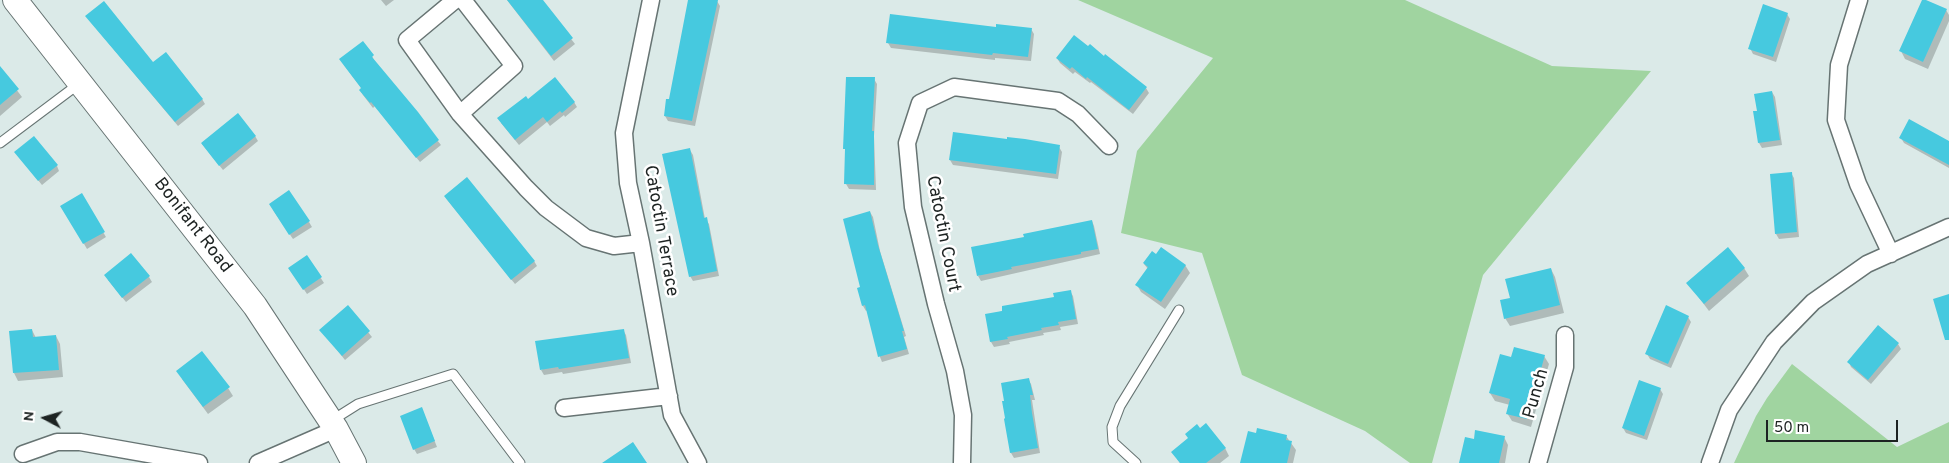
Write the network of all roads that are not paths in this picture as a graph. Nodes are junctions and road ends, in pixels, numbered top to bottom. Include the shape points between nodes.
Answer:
1 (15, 0) edge
2 (455, 0) edge
3 (463, 0) edge
4 (651, 0) edge
5 (1859, 0) edge
6 (80, 83) junction
7 (460, 114) junction
8 (0, 143) edge
9 (1109, 146) dead end
10 (1949, 227) edge
11 (642, 243) junction
12 (1891, 254) junction
13 (1179, 310) dead end
14 (1564, 335) dead end
15 (670, 396) junction
16 (564, 408) dead end
17 (333, 425) junction
18 (23, 454) dead end
19 (199, 463) edge
20 (258, 463) edge
21 (354, 463) edge
22 (520, 463) edge
23 (698, 463) edge
24 (962, 463) edge
25 (1136, 463) edge
26 (1538, 463) edge
27 (1710, 463) edge

1 - 6 main road, Bonifant Road
2 - 7 street via 406,40
3 - 7 street via 514,66
4 - 11 street, Catoctin Terrace via 624,133 628,183
5 - 12 street via 1839,65 1836,120 1858,184
6 - 8 lane
6 - 17 main road, Bonifant Road via 255,306
7 - 11 street via 546,208 586,238 614,246
9 - 24 street, Catoctin Court via 1078,114 1058,102 954,87 920,103 907,143 913,207 955,371 963,414
10 - 12 street
11 - 15 street, Catoctin Terrace
12 - 27 street via 1867,264 1813,302 1774,342 1729,410
13 - 25 lane via 1120,406 1112,427 1113,442
14 - 26 street, Punch via 1565,367
15 - 16 street
15 - 23 street, Catoctin Terrace via 672,415
17 - 20 street
17 - 21 main road, Bonifant Road
17 - 22 lane via 358,404 453,374
18 - 19 street via 57,442 80,442

